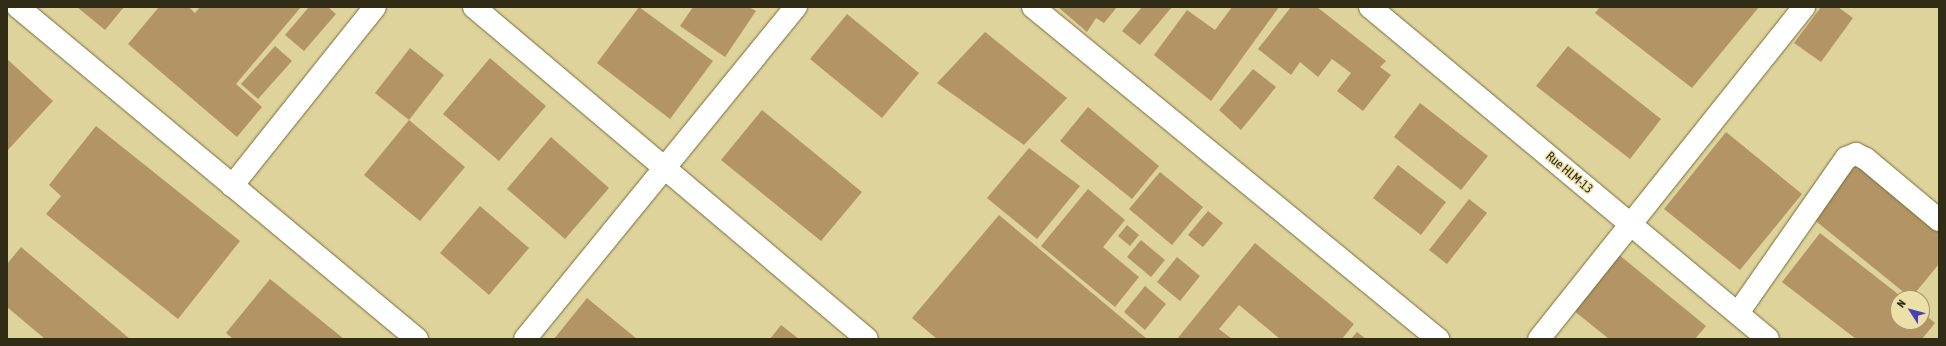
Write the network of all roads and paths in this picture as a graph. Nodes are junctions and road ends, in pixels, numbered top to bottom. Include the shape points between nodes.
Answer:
1 (18, 7) edge
2 (375, 7) edge
3 (474, 7) edge
4 (796, 7) edge
5 (1033, 7) edge
6 (1370, 7) edge
7 (1804, 7) edge
8 (667, 169) junction
9 (232, 186) junction
10 (1939, 220) edge
11 (1632, 225) junction
12 (1738, 313) junction
13 (417, 339) edge
14 (525, 339) edge
15 (867, 339) edge
16 (1438, 339) edge
17 (1539, 339) edge
18 (1768, 339) edge

1 - 9 street
2 - 9 street
3 - 8 street
4 - 8 street
5 - 16 street
6 - 11 street, Rue HLM-13
7 - 11 street
8 - 14 street
8 - 15 street
9 - 13 street
10 - 12 street via 1866,160 1856,154 1846,158
11 - 12 street, Rue HLM-13
11 - 17 street
12 - 18 street, Rue HLM-13

